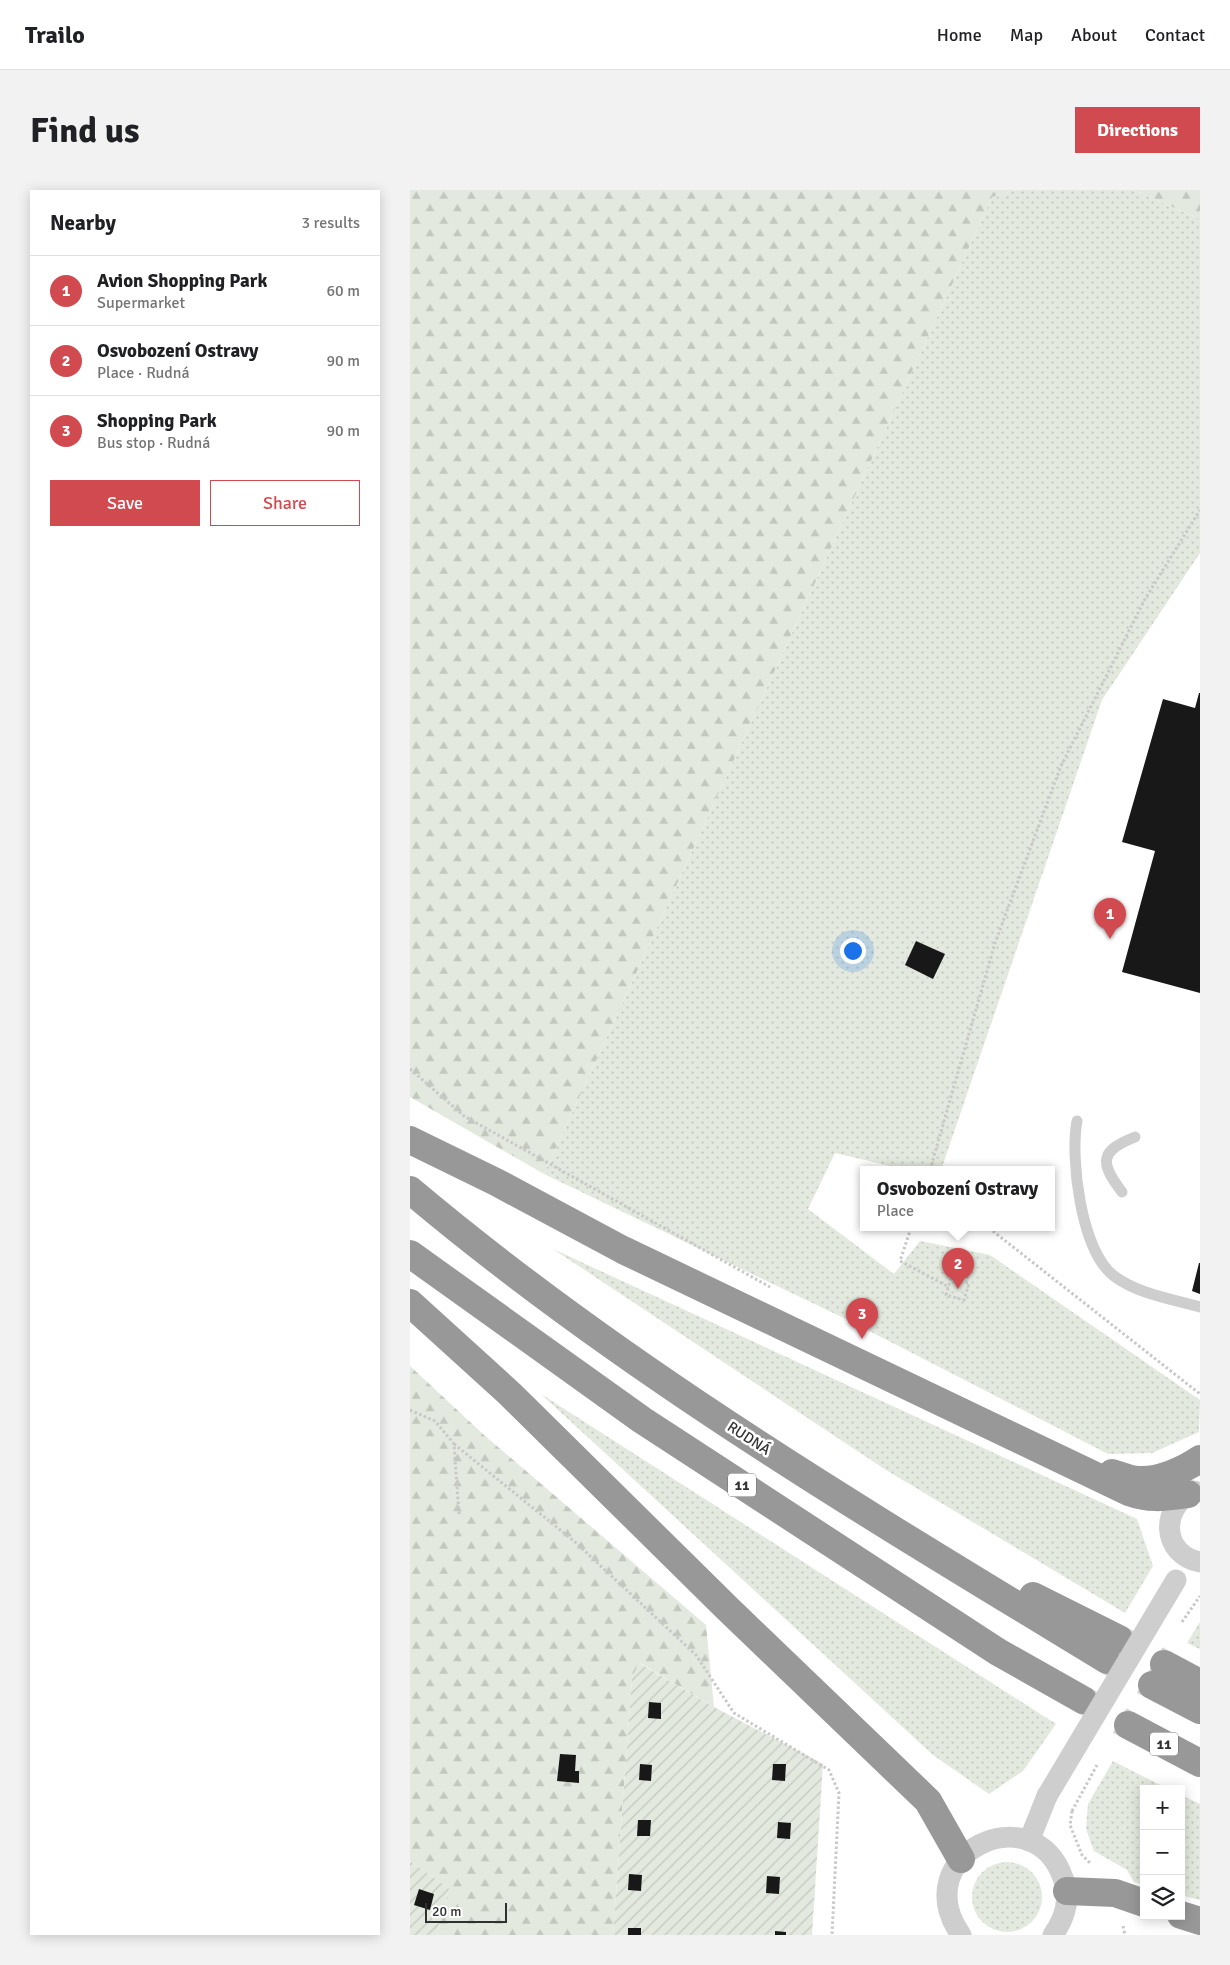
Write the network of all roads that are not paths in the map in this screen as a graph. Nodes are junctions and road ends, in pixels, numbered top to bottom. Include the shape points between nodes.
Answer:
1 (1077, 1121) dead end
2 (1135, 1137) dead end
3 (410, 1140) edge
4 (410, 1190) edge
5 (1122, 1192) dead end
6 (410, 1254) edge
7 (410, 1303) edge
8 (1200, 1307) edge
9 (1200, 1459) edge
10 (1067, 1463) junction
11 (1194, 1491) edge
12 (1195, 1561) edge
13 (1113, 1649) tunnel mouth
14 (1200, 1683) edge
15 (1083, 1700) tunnel mouth
16 (1200, 1710) edge
17 (1128, 1725) tunnel mouth
18 (1200, 1763) edge
19 (1029, 1842) junction
20 (961, 1859) junction
21 (1067, 1891) junction
22 (1140, 1902) edge
23 (1185, 1916) edge
24 (1200, 1922) edge
25 (961, 1935) edge
26 (1053, 1935) edge

1 - 8 lane via 1074,1138 1080,1198 1086,1228 1102,1263 1113,1276 1134,1288
2 - 5 lane via 1118,1144 1107,1157 1110,1176
3 - 10 highway via 623,1250
4 - 13 highway, RUDNÁ via 464,1235 648,1372 867,1514
6 - 15 highway, 11 via 642,1420 998,1652
7 - 20 highway via 510,1394 928,1801
9 - 10 highway via 1177,1471 1140,1480
10 - 11 highway via 1144,1497 1157,1498
11 - 12 street via 1182,1498 1173,1510 1170,1531 1178,1550
12 - 19 street, bridge via 1176,1580 1048,1796
14 - 16 highway via 1158,1674
17 - 18 highway, 11
19 - 20 street via 1008,1837 987,1840
19 - 21 street via 1055,1861
20 - 25 street via 950,1880 948,1903 952,1920
21 - 22 highway via 1115,1893
21 - 26 street via 1064,1914
23 - 24 highway

